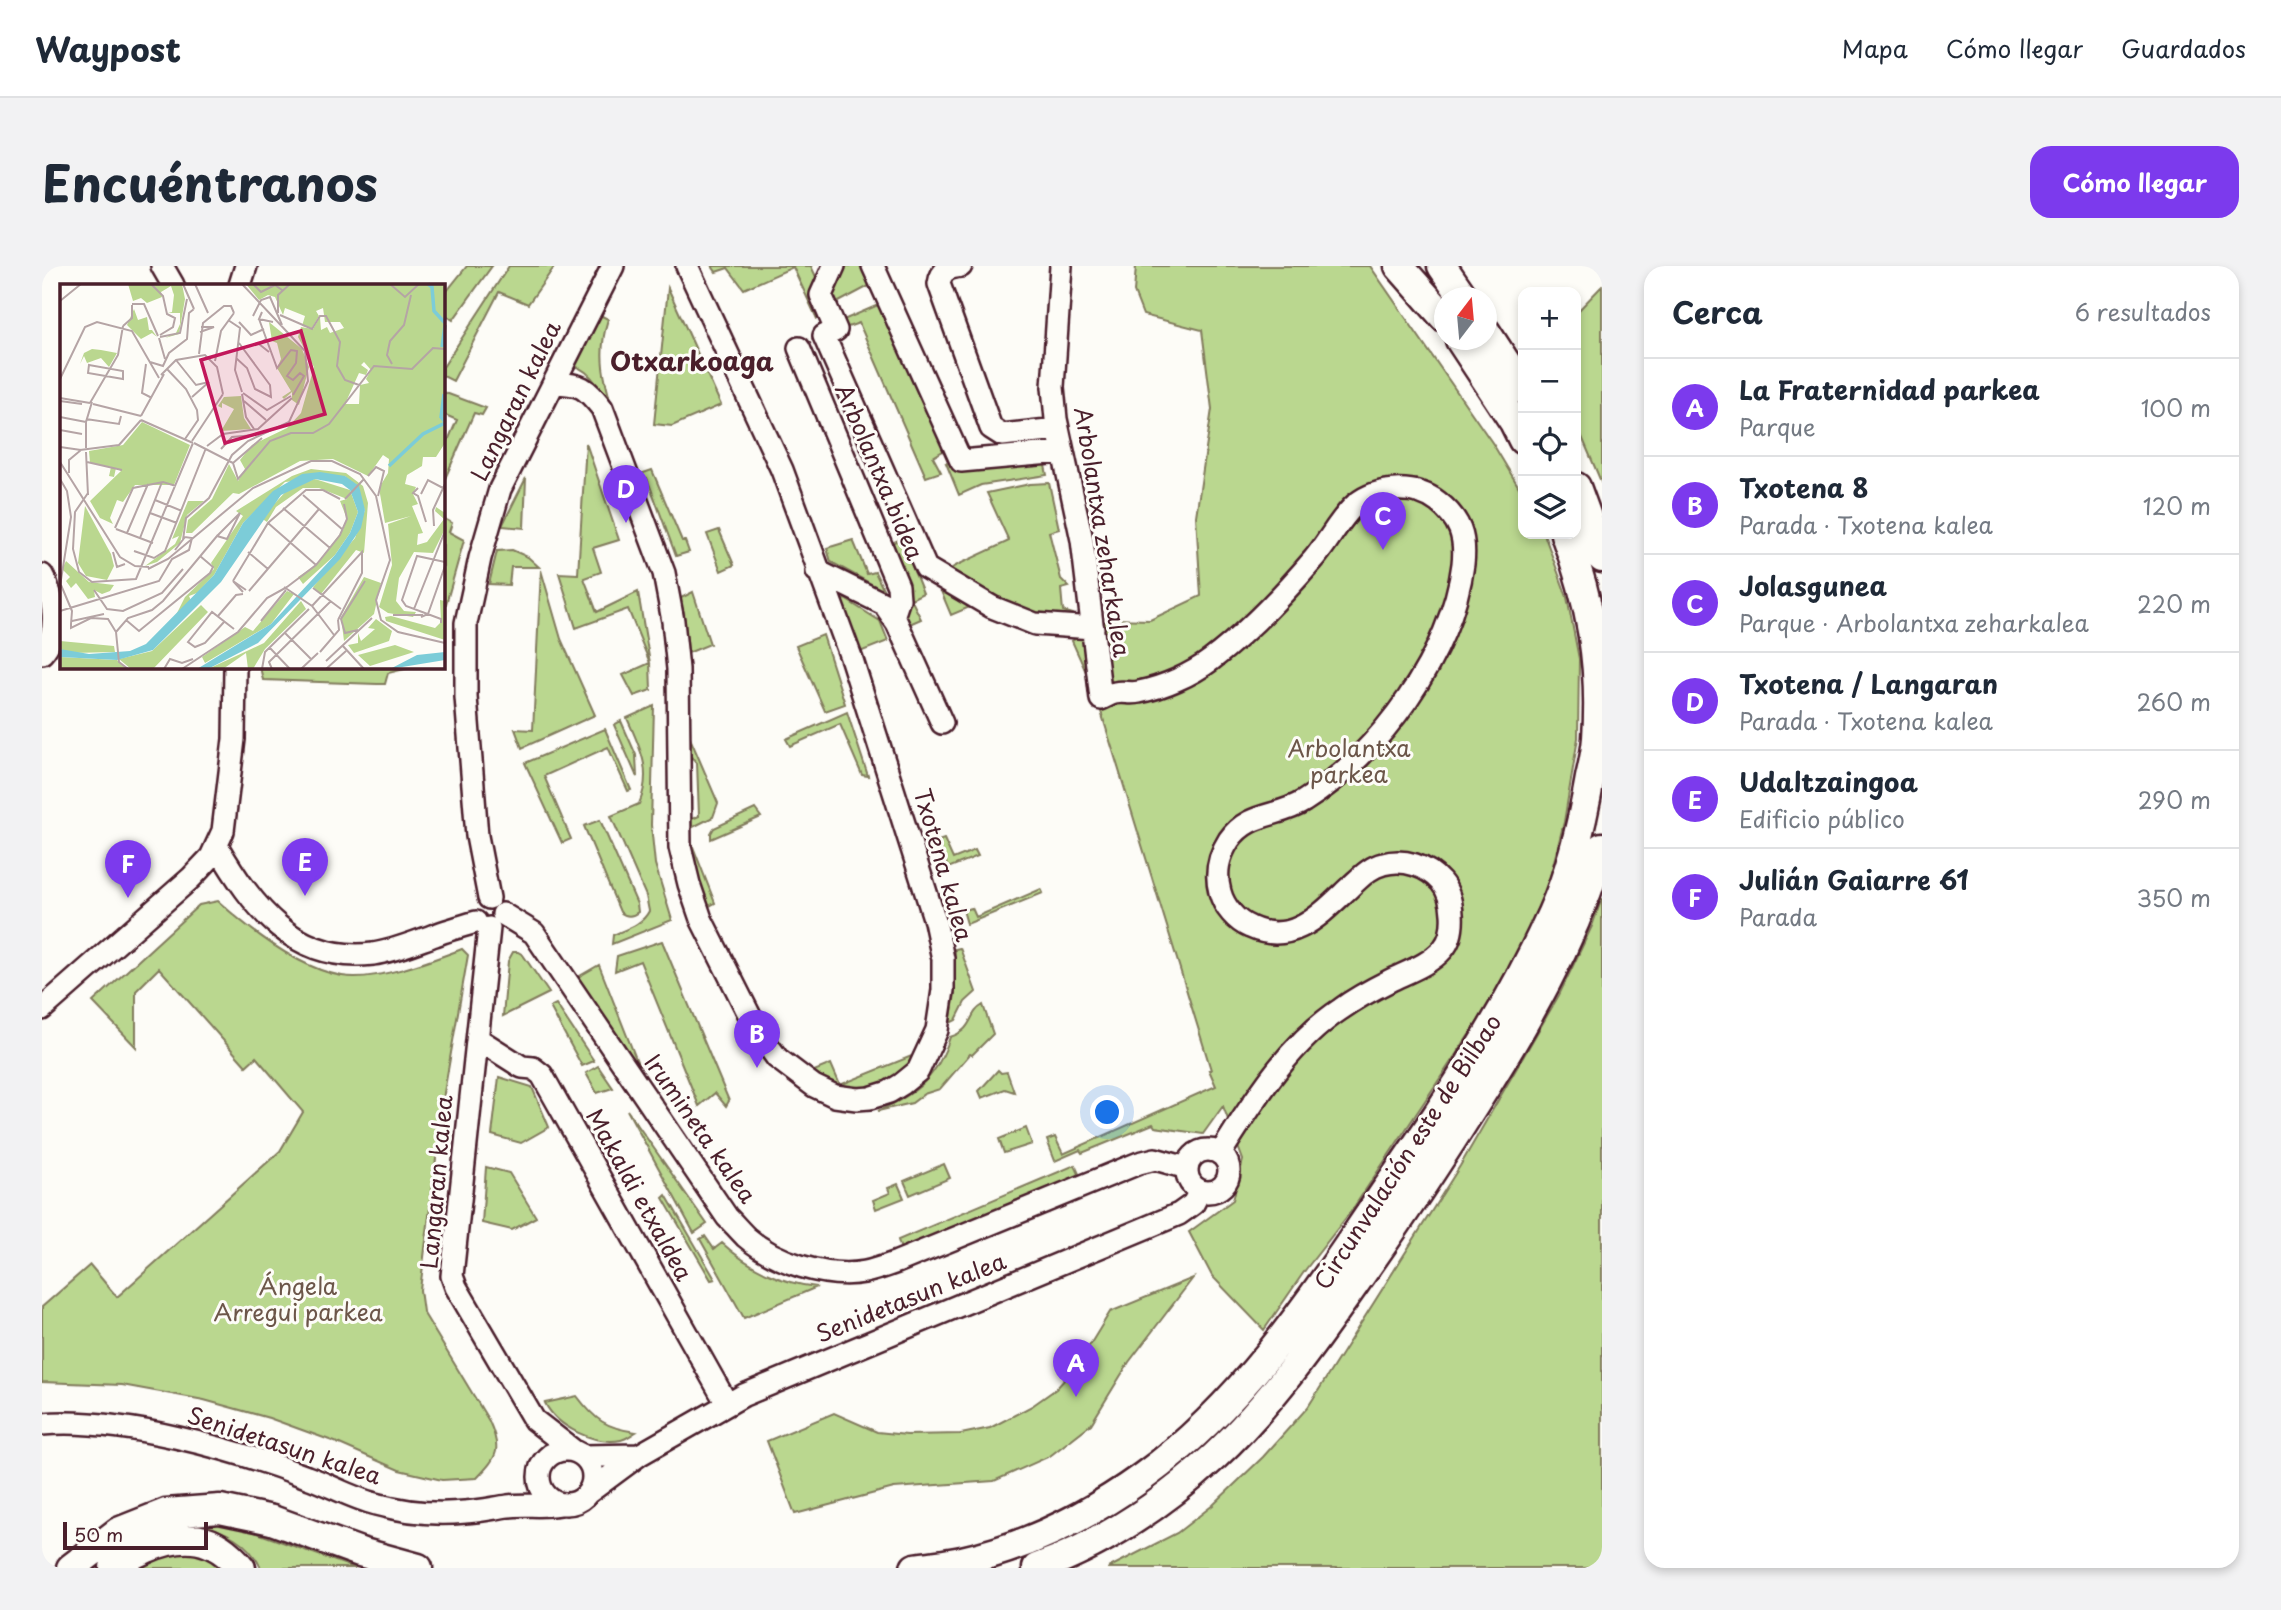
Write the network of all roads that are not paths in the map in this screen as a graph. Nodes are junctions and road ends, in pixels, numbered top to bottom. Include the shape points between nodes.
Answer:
1 (162, 266) edge
2 (246, 266) edge
3 (613, 266) edge
4 (687, 266) edge
5 (834, 266) edge
6 (873, 266) edge
7 (961, 266) edge
8 (1061, 266) edge
9 (1399, 266) edge
10 (1413, 266) edge
11 (1442, 266) edge
12 (1449, 266) edge
13 (172, 284) edge
14 (240, 284) edge
15 (1457, 287) edge
16 (1460, 287) edge
17 (1434, 301) edge
18 (1434, 306) edge
19 (799, 348) dead end
20 (1497, 349) edge
21 (1467, 350) edge
22 (1518, 381) edge
23 (554, 383) junction
24 (1057, 429) junction
25 (1518, 430) edge
26 (1062, 452) junction
27 (1581, 501) edge
28 (1567, 539) edge
29 (1602, 558) edge
30 (817, 571) junction
31 (42, 575) edge
32 (893, 617) junction
33 (1093, 628) junction
34 (42, 653) edge
35 (235, 668) edge
36 (942, 723) dead end
37 (217, 846) junction
38 (1602, 847) edge
39 (489, 915) junction
40 (42, 1009) edge
41 (478, 1039) junction
42 (1220, 1154) junction
43 (1187, 1168) junction
44 (1200, 1191) junction
45 (727, 1404) junction
46 (534, 1420) junction
47 (42, 1424) edge
48 (578, 1453) junction
49 (639, 1455) junction
50 (540, 1470) junction
51 (589, 1492) junction
52 (561, 1504) junction
53 (510, 1506) junction
54 (71, 1568) edge
55 (114, 1568) edge
56 (241, 1568) edge
57 (418, 1568) edge
58 (909, 1568) edge
59 (917, 1568) edge
60 (1037, 1568) edge

1 - 13 street
2 - 14 street
3 - 23 street, Langaran kalea
4 - 30 street, Txotena kalea via 782,470
5 - 33 street via 821,295 836,330 824,336 926,568 992,607 1035,624
6 - 26 street via 961,461
7 - 24 street via 943,271 939,284 991,428 1002,435
8 - 24 street, Arbolantxa zeharkalea via 1053,387
9 - 18 main road
10 - 17 main road
11 - 15 main road
12 - 16 main road
19 - 32 street, Arbolantxa bidea via 898,586
20 - 22 main road
21 - 25 main road
23 - 30 street, Txotena kalea via 587,390 602,408 664,573 678,669 680,847 701,919 758,1032 777,1058 835,1096 870,1098 918,1071 937,1030 943,959 871,716
23 - 39 street, Langaran kalea via 499,489 466,623 468,738
24 - 26 street, Arbolantxa zeharkalea
26 - 33 street, Arbolantxa zeharkalea via 1082,540
27 - 29 main road
28 - 59 main road, Circunvalación este de Bilbao via 1597,650 1597,740 1586,804 1552,912 1498,1018 1431,1126 1285,1333 1203,1425 1145,1476 1055,1529 1010,1548
30 - 32 street via 884,604
31 - 34 street via 53,614 51,634
32 - 36 street
33 - 42 street, Arbolantxa zeharkalea via 1101,699 1135,693 1178,678 1234,642 1314,559 1357,503 1374,494 1414,491 1433,498 1462,532 1460,586 1449,620 1433,657 1396,713 1354,763 1301,804 1241,826 1217,863 1222,901 1241,923 1261,932 1285,933 1303,928 1369,870 1385,863 1409,863 1426,869 1442,883 1448,895 1451,933 1445,948 1424,965 1338,1011 1293,1051 1256,1097
35 - 37 street via 234,739 223,831
37 - 39 street via 272,922 305,944 337,954 374,954
37 - 40 street via 191,878
38 - 60 main road, Circunvalación este de Bilbao via 1570,936 1519,1032 1440,1158 1310,1348 1238,1434 1163,1500 1128,1524
39 - 41 street, Langaran kalea
39 - 43 street, Irumineta kalea via 534,933 727,1217 764,1249 797,1264 863,1272 1139,1163 1155,1159
41 - 45 street, Makaldi etxaldea via 542,1075
41 - 46 street, Langaran kalea via 452,1276
42 - 43 street via 1199,1152
42 - 44 street via 1228,1166 1227,1181 1216,1191
43 - 44 street via 1190,1182
44 - 45 street, Senidetasun kalea via 1193,1204 1179,1213
45 - 49 street, Senidetasun kalea
46 - 48 street, Langaran kalea
46 - 50 street, Langaran kalea
47 - 53 street, Senidetasun kalea via 96,1424 158,1434 258,1460 374,1504 416,1512 465,1513
48 - 49 street, Senidetasun kalea
48 - 50 street via 554,1452
48 - 51 street via 590,1463 593,1473
49 - 51 street, Senidetasun kalea
50 - 52 street via 542,1490
50 - 53 street
51 - 52 street via 576,1502
52 - 53 street, Senidetasun kalea
54 - 57 main road via 118,1532 154,1517 220,1509 272,1520
55 - 56 main road via 135,1553 186,1537 206,1541 232,1556
58 - 59 main road, Circunvalación este de Bilbao

